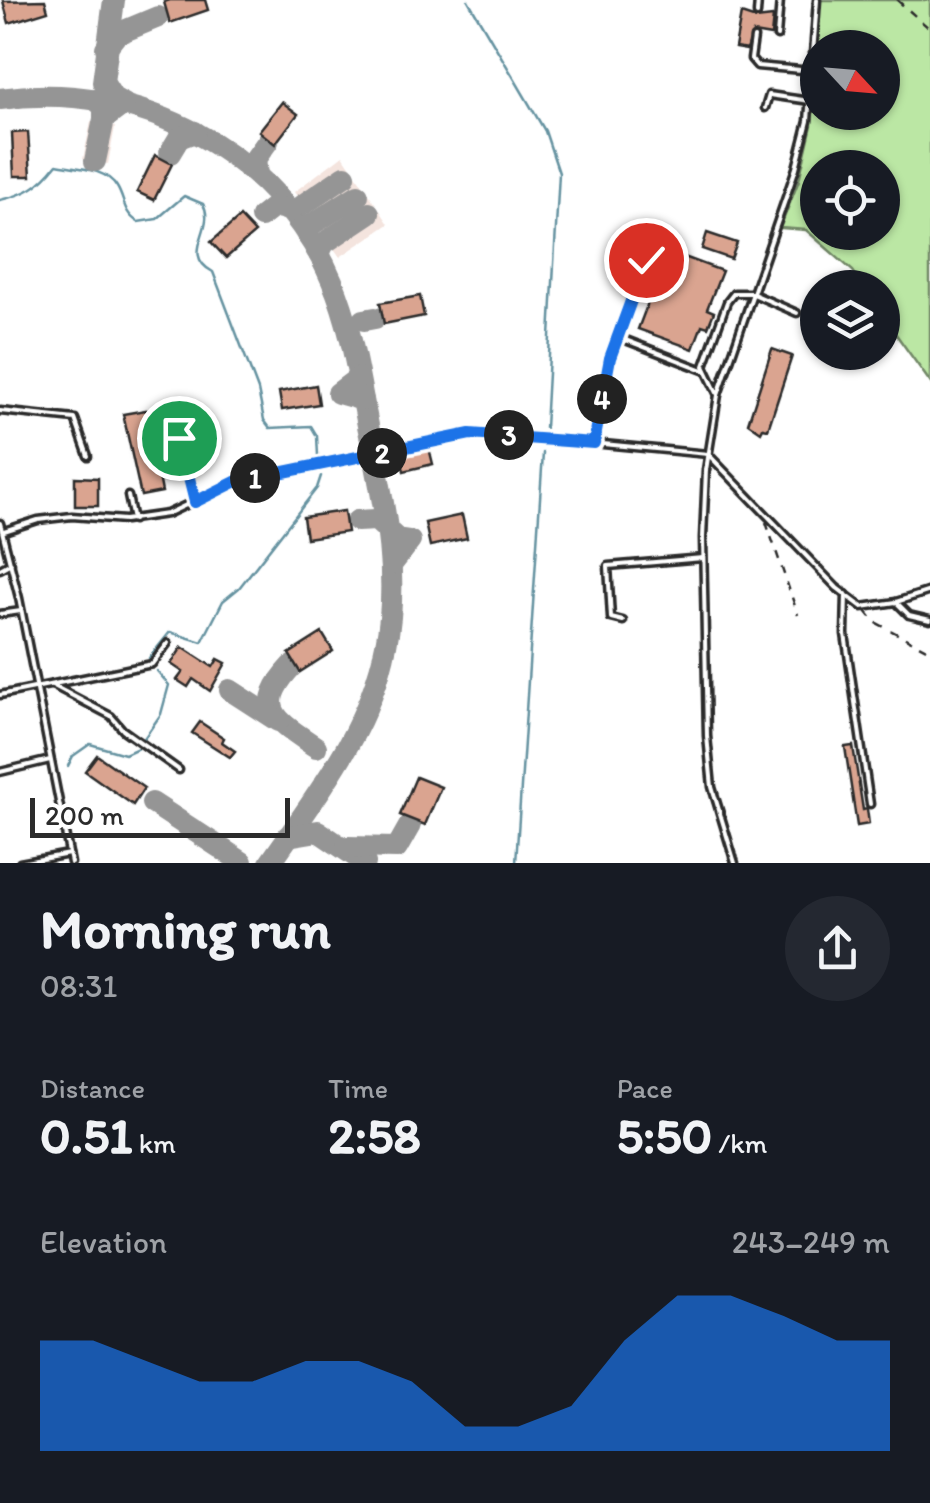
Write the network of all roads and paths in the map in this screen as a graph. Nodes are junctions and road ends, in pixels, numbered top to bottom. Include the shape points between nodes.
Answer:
1 (758, 0) edge
2 (780, 0) edge
3 (817, 0) edge
4 (897, 0) edge
5 (756, 14) dead end
6 (930, 29) edge
7 (815, 30) edge
8 (776, 36) dead end
9 (754, 38) dead end
10 (800, 70) edge
11 (800, 100) edge
12 (766, 108) dead end
13 (804, 130) edge
14 (662, 266) dead end
15 (751, 293) junction
16 (798, 313) dead end
17 (618, 338) junction
18 (706, 371) junction
19 (718, 395) junction
20 (0, 411) edge
21 (179, 438) dead end
22 (594, 443) junction
23 (708, 454) junction
24 (88, 456) dead end
25 (128, 496) dead end
26 (195, 502) junction
27 (762, 512) junction
28 (133, 520) junction
29 (0, 524) edge
30 (4, 531) junction
31 (703, 558) junction
32 (11, 564) junction
33 (0, 569) edge
34 (930, 590) edge
35 (846, 594) junction
36 (896, 602) junction
37 (862, 606) junction
38 (21, 611) junction
39 (0, 614) edge
40 (798, 614) dead end
41 (930, 620) edge
42 (623, 621) dead end
43 (168, 643) dead end
44 (930, 650) edge
45 (52, 685) junction
46 (36, 688) junction
47 (0, 695) edge
48 (50, 760) junction
49 (179, 770) dead end
50 (0, 772) edge
51 (870, 804) dead end
52 (69, 854) junction
53 (20, 863) edge
54 (71, 863) edge
55 (734, 863) edge

1 - 5 lane
2 - 8 lane
3 - 7 lane
4 - 6 path
9 - 10 lane via 756,66
11 - 12 lane via 769,95
13 - 15 lane
14 - 17 lane via 646,260
15 - 16 lane
15 - 18 lane via 726,302
15 - 19 lane
17 - 18 lane
17 - 22 lane
18 - 19 lane
19 - 23 lane
20 - 24 lane via 75,418
21 - 26 lane
22 - 23 lane
22 - 26 lane via 470,434 235,482
23 - 27 lane
23 - 31 lane
25 - 28 lane
26 - 28 lane
27 - 35 lane
27 - 40 path
28 - 30 lane via 72,516
29 - 30 lane
30 - 32 lane
31 - 42 lane via 608,566 608,610
31 - 55 lane via 712,787
32 - 33 lane
32 - 38 lane
34 - 36 lane
35 - 37 lane
35 - 51 lane via 845,634
36 - 37 lane
36 - 41 lane via 909,615
37 - 44 path via 876,622
38 - 39 lane
38 - 46 lane
43 - 45 lane via 152,664
45 - 46 lane
45 - 49 lane via 111,716
46 - 47 lane
46 - 48 lane
48 - 50 lane
48 - 52 lane
52 - 53 lane
52 - 54 lane

